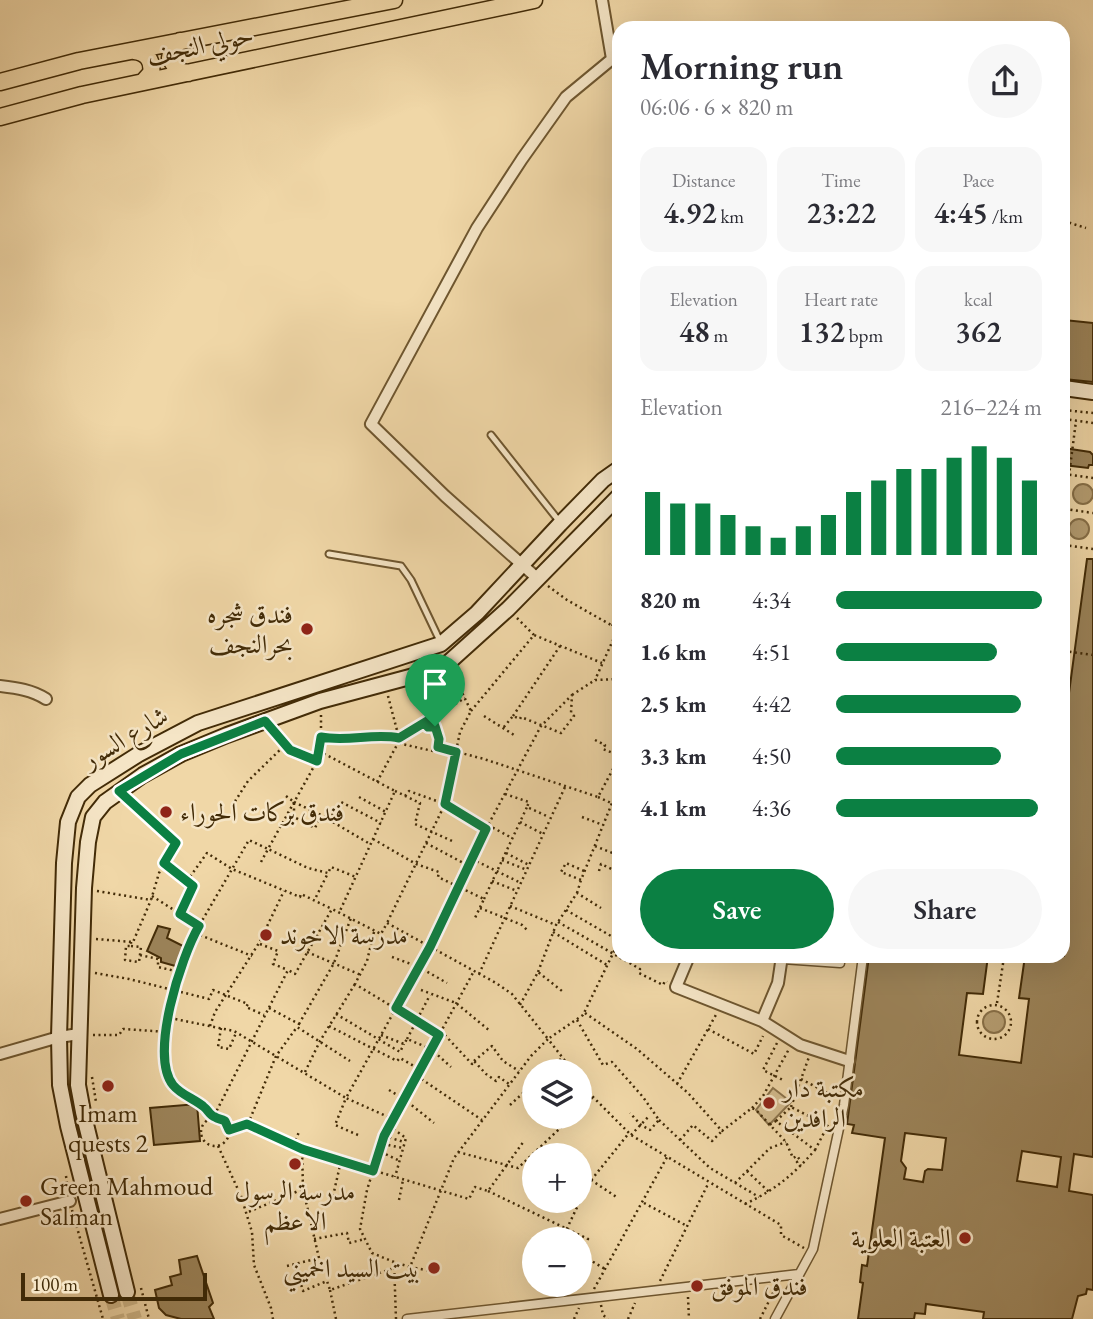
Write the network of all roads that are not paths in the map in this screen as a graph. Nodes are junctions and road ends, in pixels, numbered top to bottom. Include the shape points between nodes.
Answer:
1 (394, 0) edge
2 (534, 0) edge
3 (602, 0) edge
4 (180, 41) junction
5 (134, 51) junction
6 (188, 73) junction
7 (0, 82) edge
8 (143, 82) junction
9 (0, 117) edge
10 (1070, 389) edge
11 (1093, 392) edge
12 (491, 435) dead end
13 (612, 474) edge
14 (612, 503) edge
15 (561, 524) junction
16 (329, 554) dead end
17 (522, 564) junction
18 (537, 578) junction
19 (441, 644) junction
20 (0, 686) edge
21 (46, 699) dead end
22 (687, 963) edge
23 (781, 963) edge
24 (862, 963) edge
25 (765, 1023) junction
26 (79, 1034) junction
27 (59, 1037) junction
28 (0, 1054) edge
29 (849, 1061) junction
30 (70, 1201) dead end
31 (0, 1219) edge
32 (799, 1274) junction
33 (127, 1292) tunnel mouth
34 (111, 1295) tunnel mouth
35 (407, 1319) edge
36 (775, 1319) edge

1 - 4 main road
2 - 6 main road, حولي النجف
3 - 17 street via 612,59 566,97 522,159 477,229 371,424
4 - 5 main road
4 - 6 main road via 172,48 171,63
5 - 7 main road
5 - 8 main road via 150,61 151,73
6 - 8 main road, حولي النجف
8 - 9 main road, حولي النجف
10 - 11 main road
12 - 15 lane
13 - 15 main road, شارع السور
14 - 18 main road, شارع السور
15 - 17 main road, شارع السور
16 - 19 lane via 401,566
17 - 18 street
17 - 19 main road, شارع السور
18 - 26 main road, شارع السور via 448,663 320,701 181,754 105,802 93,817 88,842
19 - 27 main road, شارع السور via 198,723 127,761 84,791 68,822
20 - 21 street
22 - 25 street via 676,986
23 - 25 street
24 - 29 street
25 - 29 street via 793,1041
26 - 27 street
26 - 33 main road, شارع السور via 80,1099
27 - 28 street
27 - 34 main road, شارع السور via 64,1105
29 - 32 street via 840,1129 811,1253
30 - 31 street
32 - 35 street
32 - 36 street

